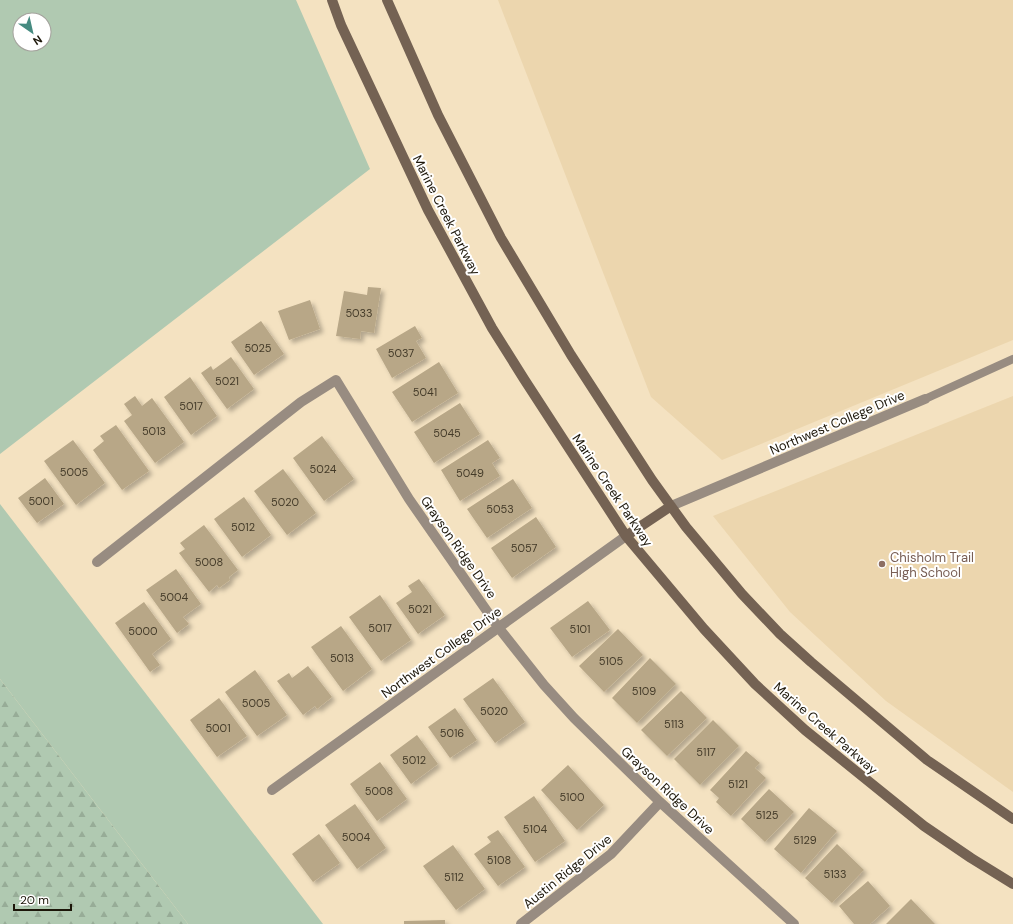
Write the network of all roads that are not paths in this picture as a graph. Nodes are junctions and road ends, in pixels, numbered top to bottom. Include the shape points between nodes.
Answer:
1 (332, 0) edge
2 (387, 0) edge
3 (1013, 359) edge
4 (925, 399) joint
5 (671, 506) junction
6 (626, 536) junction
7 (97, 562) dead end
8 (498, 627) junction
9 (272, 790) dead end
10 (660, 802) junction
11 (1013, 819) edge
12 (1013, 884) edge
13 (521, 924) edge
14 (794, 924) edge

1 - 6 main road, Marine Creek Parkway via 341,25 428,210 492,328
2 - 5 main road via 438,115 501,238 571,355
3 - 4 lane, Northwest College Drive
4 - 5 street, Northwest College Drive
5 - 6 main road
5 - 11 main road via 742,594 810,662 927,760
6 - 8 street, Northwest College Drive
6 - 12 main road, Marine Creek Parkway via 740,668 805,730 924,826
7 - 8 street, Grayson Ridge Drive via 301,402 336,380 409,499
8 - 9 street, Northwest College Drive
8 - 10 street, Grayson Ridge Drive via 574,718
10 - 13 street, Austin Ridge Drive via 611,854
10 - 14 street, Grayson Ridge Drive

